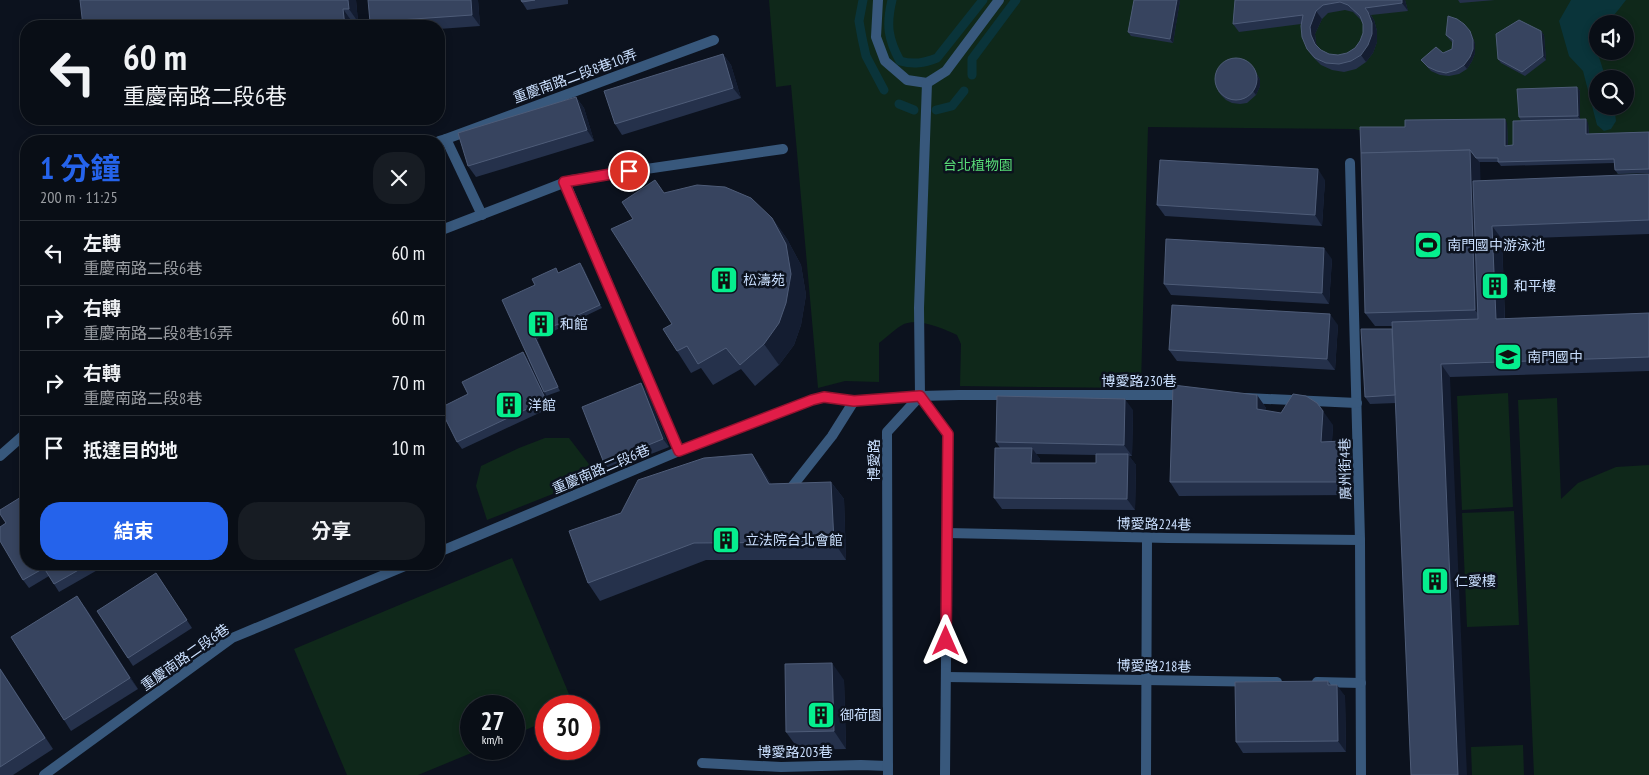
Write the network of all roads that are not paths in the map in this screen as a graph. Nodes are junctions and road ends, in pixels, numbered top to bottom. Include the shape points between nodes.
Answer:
1 (878, 0) edge
2 (999, 0) edge
3 (714, 40) dead end
4 (927, 83) junction
5 (445, 139) edge
6 (445, 146) edge
7 (783, 149) dead end
8 (1350, 163) dead end
9 (564, 182) junction
10 (482, 214) junction
11 (445, 229) edge
12 (920, 396) junction
13 (1190, 396) edge
14 (1239, 398) edge
15 (854, 401) junction
16 (1357, 403) junction
17 (20, 438) edge
18 (679, 451) junction
19 (0, 456) edge
20 (791, 488) edge
21 (947, 533) junction
22 (1147, 538) junction
23 (1360, 540) junction
24 (445, 549) edge
25 (396, 570) edge
26 (946, 677) junction
27 (1146, 680) junction
28 (1283, 682) edge
29 (1302, 682) edge
30 (1361, 683) junction
31 (702, 763) dead end
32 (888, 771) edge
33 (44, 775) edge
34 (945, 775) edge
35 (1146, 775) edge
36 (1361, 775) edge

1 - 4 street via 876,37 885,61 907,80
2 - 4 street via 946,71
3 - 5 street, 重慶南路二段8巷10弄
4 - 12 street via 919,308
6 - 10 street, 重慶南路二段8巷10弄
7 - 9 street
8 - 16 street, 廣州街4巷
9 - 10 street
9 - 18 street
10 - 11 street
12 - 13 street, 博愛路230巷
12 - 15 street, 重慶南路二段6巷
12 - 21 street via 948,434
12 - 32 street, 博愛路 via 887,432
14 - 16 street
15 - 18 street, 重慶南路二段6巷 via 824,397 812,400
15 - 20 street via 832,436
16 - 23 street, 廣州街4巷
17 - 19 street
18 - 24 street, 重慶南路二段6巷
21 - 22 street, 博愛路224巷
21 - 26 street
22 - 23 street, 博愛路224巷
22 - 27 street
23 - 30 street, 廣州街4巷
25 - 33 street, 重慶南路二段6巷 via 232,638
26 - 27 street, 博愛路218巷
26 - 34 street
27 - 28 street, 博愛路218巷
27 - 35 street
29 - 30 street
30 - 36 street, 廣州街4巷
31 - 32 street, 博愛路203巷 via 780,767 862,765

